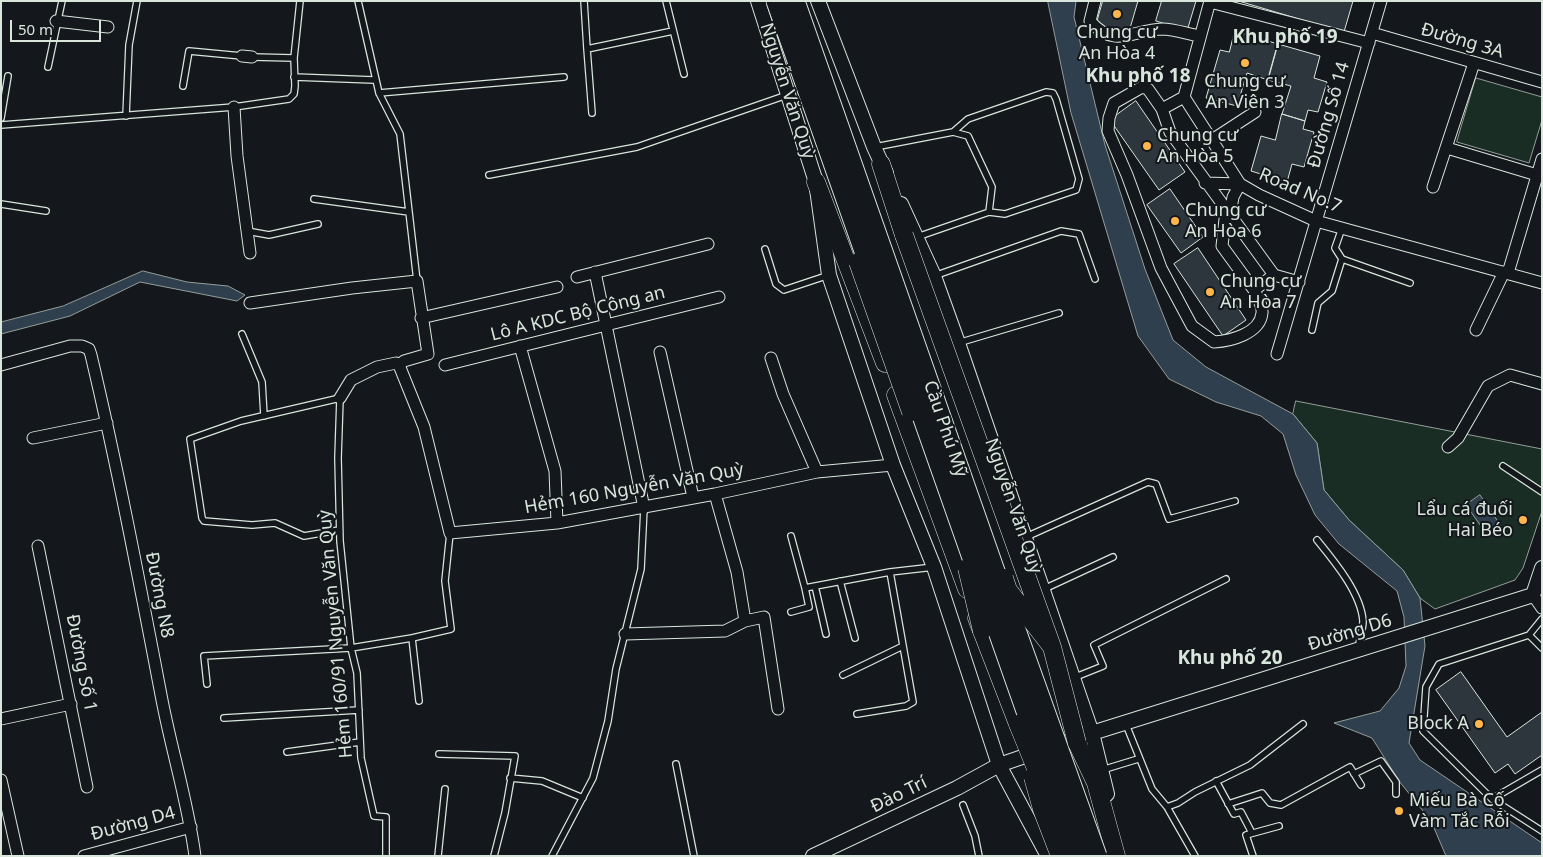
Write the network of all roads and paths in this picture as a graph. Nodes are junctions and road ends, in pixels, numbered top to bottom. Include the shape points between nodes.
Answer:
1 (62, 1) edge
2 (137, 1) edge
3 (300, 1) edge
4 (358, 1) edge
5 (584, 1) edge
6 (666, 1) edge
7 (758, 1) edge
8 (769, 1) edge
9 (776, 1) edge
10 (795, 1) edge
11 (802, 1) edge
12 (814, 1) edge
13 (818, 1) edge
14 (1095, 1) edge
15 (1381, 1) edge
16 (1210, 2) edge
17 (764, 20) junction
18 (56, 21) junction
19 (108, 27) dead end
20 (673, 31) junction
21 (1200, 36) junction
22 (1370, 38) junction
23 (588, 49) junction
24 (294, 58) junction
25 (1474, 63) junction
26 (48, 68) dead end
27 (684, 74) dead end
28 (8, 76) dead end
29 (294, 77) junction
30 (564, 77) dead end
31 (374, 80) junction
32 (1542, 82) edge
33 (183, 86) dead end
34 (379, 92) junction
35 (790, 94) junction
36 (1184, 97) junction
37 (234, 107) junction
38 (1162, 109) junction
39 (1255, 112) dead end
40 (592, 113) dead end
41 (126, 116) junction
42 (1, 118) edge
43 (1, 125) edge
44 (953, 132) junction
45 (1212, 140) junction
46 (874, 147) junction
47 (1447, 148) junction
48 (1542, 159) edge
49 (881, 164) joint
50 (489, 175) dead end
51 (1537, 175) junction
52 (816, 182) junction
53 (1206, 183) junction
54 (1240, 184) junction
55 (1434, 187) dead end
56 (314, 199) dead end
57 (1, 204) edge
58 (46, 211) dead end
59 (410, 212) junction
60 (989, 212) junction
61 (1228, 213) junction
62 (1316, 221) junction
63 (318, 224) dead end
64 (1342, 228) junction
65 (247, 231) junction
66 (910, 236) junction
67 (708, 244) dead end
68 (766, 249) dead end
69 (250, 253) dead end
70 (844, 253) joint
71 (1342, 259) junction
72 (595, 272) junction
73 (1506, 273) junction
74 (829, 275) junction
75 (1274, 275) junction
76 (934, 276) junction
77 (577, 277) dead end
78 (1095, 279) dead end
79 (417, 281) junction
80 (1299, 282) junction
81 (1410, 283) dead end
82 (1542, 283) edge
83 (557, 287) dead end
84 (1254, 290) junction
85 (719, 297) dead end
86 (250, 304) dead end
87 (1059, 313) dead end
88 (421, 318) junction
89 (606, 325) junction
90 (1312, 330) dead end
91 (1476, 330) dead end
92 (242, 334) dead end
93 (958, 343) junction
94 (520, 346) junction
95 (660, 352) dead end
96 (1277, 354) dead end
97 (771, 358) dead end
98 (399, 364) junction
99 (1, 365) edge
100 (445, 365) dead end
101 (1542, 384) edge
102 (340, 398) junction
103 (264, 416) junction
104 (107, 423) junction
105 (33, 438) dead end
106 (1448, 446) dead end
107 (893, 465) junction
108 (1503, 466) dead end
109 (817, 472) junction
110 (1542, 492) edge
111 (715, 494) junction
112 (694, 497) junction
113 (1234, 501) dead end
114 (644, 508) junction
115 (557, 523) junction
116 (339, 530) junction
117 (450, 533) junction
118 (791, 536) dead end
119 (1024, 538) junction
120 (1317, 540) dead end
121 (38, 546) dead end
122 (1113, 557) dead end
123 (934, 567) junction
124 (1542, 568) edge
125 (890, 572) junction
126 (1226, 578) dead end
127 (840, 582) junction
128 (815, 586) junction
129 (805, 588) junction
130 (1042, 590) junction
131 (1533, 595) junction
132 (1542, 608) edge
133 (791, 612) dead end
134 (1542, 619) edge
135 (745, 621) junction
136 (982, 631) junction
137 (625, 634) junction
138 (826, 634) dead end
139 (1529, 635) junction
140 (412, 638) junction
141 (855, 638) dead end
142 (903, 646) junction
143 (1052, 647) junction
144 (351, 648) junction
145 (1542, 648) edge
146 (1358, 650) junction
147 (844, 674) dead end
148 (1072, 678) junction
149 (207, 684) dead end
150 (419, 701) dead end
151 (71, 704) junction
152 (778, 709) dead end
153 (359, 710) junction
154 (857, 714) dead end
155 (224, 718) dead end
156 (1, 719) edge
157 (1125, 722) junction
158 (1018, 724) junction
159 (1303, 724) dead end
160 (1092, 732) junction
161 (360, 742) junction
162 (1077, 743) junction
163 (287, 752) dead end
164 (439, 754) dead end
165 (1138, 759) junction
166 (676, 764) dead end
167 (999, 765) junction
168 (1101, 770) junction
169 (1542, 770) edge
170 (1354, 774) junction
171 (510, 778) junction
172 (1, 780) edge
173 (1216, 781) junction
174 (1361, 785) dead end
175 (87, 787) dead end
176 (445, 789) dead end
177 (1396, 794) dead end
178 (583, 798) junction
179 (1492, 799) junction
180 (1228, 804) junction
181 (963, 805) dead end
182 (1167, 807) junction
183 (1279, 826) dead end
184 (191, 827) junction
185 (1542, 830) edge
186 (1252, 833) junction
187 (18, 856) edge
188 (84, 856) edge
189 (195, 856) edge
190 (386, 856) edge
191 (438, 856) edge
192 (494, 856) edge
193 (552, 856) edge
194 (694, 856) edge
195 (814, 856) edge
196 (979, 856) edge
197 (1048, 856) edge
198 (1060, 856) edge
199 (1072, 856) edge
200 (1078, 856) edge
201 (1097, 856) edge
202 (1106, 856) edge
203 (1116, 856) edge
204 (1122, 856) edge
205 (1195, 856) edge
206 (1253, 856) edge

1 - 18 lane
2 - 41 lane via 129,45
3 - 24 lane
4 - 31 lane
5 - 23 lane
6 - 20 lane
7 - 17 street, Nguyễn Văn Quỳ
8 - 136 main road, Cầu Phú Mỹ, bridge via 972,583
9 - 200 highway, Cầu Phú Mỹ, bridge
10 - 201 highway, Cầu Phú Mỹ, bridge
11 - 143 main road, Cầu Phú Mỹ, bridge via 1008,590
12 - 17 street
13 - 46 street, Nguyễn Văn Quỳ
14 - 21 street via 1090,21 1098,30 1124,38 1165,29
15 - 22 street, Đường Số 14
16 - 21 street
16 - 22 street, Đường 3A
17 - 35 street, Nguyễn Văn Quỳ
18 - 19 street
18 - 26 lane
20 - 23 lane
20 - 27 lane
21 - 36 street
22 - 25 street, Đường 3A
22 - 62 street, Đường Số 14
23 - 40 lane
24 - 29 lane
24 - 33 lane via 189,51
25 - 32 street, Đường 3A
25 - 47 street
28 - 42 lane
29 - 31 lane
29 - 37 lane via 294,94 289,99
30 - 34 lane
31 - 34 lane
34 - 59 lane via 400,134
35 - 50 lane via 637,147
35 - 52 street, Nguyễn Văn Quỳ
36 - 38 street
36 - 45 street, Road No.7
37 - 41 lane
37 - 65 street
38 - 53 street via 1170,132
38 - 84 street via 1148,89 1142,87 1114,103 1108,131 1161,268 1192,326 1214,342 1230,341 1258,323 1262,313
39 - 45 street
41 - 43 lane
44 - 46 lane
44 - 60 lane via 968,136 992,187
44 - 60 lane via 968,119 1046,92 1053,93 1056,98 1079,180 1076,190 1005,214
45 - 54 street, Road No.7
46 - 49 street, Nguyễn Văn Quỳ
47 - 51 street
47 - 55 street
48 - 51 street
49 - 66 main road, Nguyễn Văn Quỳ
51 - 73 street
52 - 70 main road, Nguyễn Văn Quỳ
52 - 74 street, Nguyễn Văn Quỳ
53 - 54 street
53 - 61 street
54 - 61 street
54 - 62 street, Road No.7
56 - 59 lane
57 - 58 lane
59 - 79 lane
60 - 66 lane
61 - 75 street
61 - 84 street via 1222,246
62 - 64 street, Road No.7
62 - 80 street, Đường Số 14
63 - 65 lane via 269,235
64 - 71 lane via 1335,248
64 - 73 street, Road No.7
65 - 69 street
66 - 76 street, Nguyễn Văn Quỳ
66 - 143 main road, Cầu Phú Mỹ, bridge
67 - 72 street
68 - 74 lane via 776,284 784,290
70 - 136 main road, Cầu Phú Mỹ, bridge
71 - 81 lane
71 - 90 lane via 1332,291 1318,303
72 - 77 street
72 - 89 street
73 - 82 street, Road No.7
73 - 91 street
74 - 107 street, Nguyễn Văn Quỳ
75 - 80 street
75 - 84 street
76 - 78 lane via 1061,231 1079,234
76 - 93 street, Nguyễn Văn Quỳ
79 - 86 street
79 - 88 street
80 - 96 street, Đường Số 14
83 - 88 street
85 - 89 street, Lô A KDC Bộ Công an
87 - 93 lane
88 - 98 street via 428,354
89 - 94 street, Lô A KDC Bộ Công an
89 - 114 street
92 - 103 lane via 262,382
93 - 119 street, Nguyễn Văn Quỳ
94 - 100 street, Lô A KDC Bộ Công an
94 - 115 street via 555,471
95 - 112 street
97 - 109 street via 782,394
98 - 102 street via 377,367 351,380
98 - 117 street via 424,427
99 - 104 street, Đường N8 via 70,346 89,349
101 - 106 street via 1510,375 1488,386 1458,438
102 - 103 lane
102 - 116 lane, Hẻm 160/91 Nguyễn Văn Quỳ
103 - 116 lane via 190,439 202,518 208,522 236,525 275,523 304,536
104 - 105 street
104 - 184 street, Đường N8
107 - 109 street, Hẻm 160 Nguyễn Văn Quỳ
107 - 123 street, Nguyễn Văn Quỳ
108 - 110 lane
109 - 111 street, Hẻm 160 Nguyễn Văn Quỳ
111 - 112 street, Hẻm 160 Nguyễn Văn Quỳ
111 - 135 street via 737,572
112 - 114 street, Hẻm 160 Nguyễn Văn Quỳ
113 - 119 lane via 1169,520 1156,484 1148,482
114 - 115 street, Hẻm 160 Nguyễn Văn Quỳ
114 - 137 lane via 641,569
115 - 117 street, Hẻm 160 Nguyễn Văn Quỳ
116 - 144 lane, Hẻm 160/91 Nguyễn Văn Quỳ
117 - 140 lane via 446,581 451,629
118 - 129 lane
119 - 130 street, Nguyễn Văn Quỳ
120 - 146 lane via 1338,567 1361,610 1363,624
121 - 151 street, Đường Số 1
122 - 130 lane
123 - 125 lane
123 - 167 street, Nguyễn Văn Quỳ
124 - 131 street
125 - 127 lane
125 - 142 lane
126 - 148 lane via 1094,645 1103,666
127 - 128 lane
127 - 141 lane
128 - 129 lane
128 - 138 lane
129 - 133 lane via 809,607
130 - 148 street, Nguyễn Văn Quỳ
131 - 132 street
131 - 146 street, Đường D6
134 - 139 lane
135 - 137 street via 726,631
135 - 152 street via 764,617
136 - 158 main road, Cầu Phú Mỹ
137 - 178 lane via 608,721 593,778
139 - 145 lane
139 - 179 lane via 1439,664 1426,687 1423,731
140 - 144 lane
140 - 150 lane
142 - 147 lane
142 - 154 lane via 913,702
143 - 162 main road, Cầu Phú Mỹ, bridge
144 - 149 lane via 204,656
144 - 153 lane, Hẻm 160/91 Nguyễn Văn Quỳ via 357,673
146 - 157 street, Đường D6
148 - 160 street, Nguyễn Văn Quỳ
151 - 156 street
151 - 175 street, Đường Số 1
153 - 155 lane
153 - 161 lane, Hẻm 160/91 Nguyễn Văn Quỳ
157 - 160 street, Đường D6
157 - 165 lane
158 - 198 main road, Cầu Phú Mỹ, bridge via 1042,809
158 - 199 main road, Cầu Phú Mỹ, bridge
159 - 173 lane via 1250,765
160 - 167 street, Đào Trí
160 - 168 street, Nguyễn Văn Quỳ
161 - 163 lane
161 - 190 lane, Hẻm 160/91 Nguyễn Văn Quỳ via 374,816 386,817
162 - 202 main road, Cầu Phú Mỹ
162 - 203 main road, Cầu Phú Mỹ via 1096,783
164 - 171 lane via 515,756
165 - 168 lane
165 - 182 lane via 1152,790
166 - 194 lane
167 - 195 street, Đào Trí
167 - 197 street, Nguyễn Văn Quỳ
168 - 204 street, Nguyễn Văn Quỳ
169 - 179 lane
170 - 174 lane
170 - 177 lane via 1381,761 1396,782
170 - 180 lane via 1350,767 1281,805 1274,805 1262,793
171 - 178 lane via 542,782
171 - 192 lane
172 - 187 street
173 - 180 lane
173 - 182 lane
176 - 191 lane
178 - 193 lane
179 - 185 lane
180 - 186 lane via 1234,814 1241,812
181 - 196 lane
182 - 205 lane
183 - 186 lane
184 - 188 street, Đường D4
184 - 189 street, Đường N8
186 - 206 lane via 1246,835

